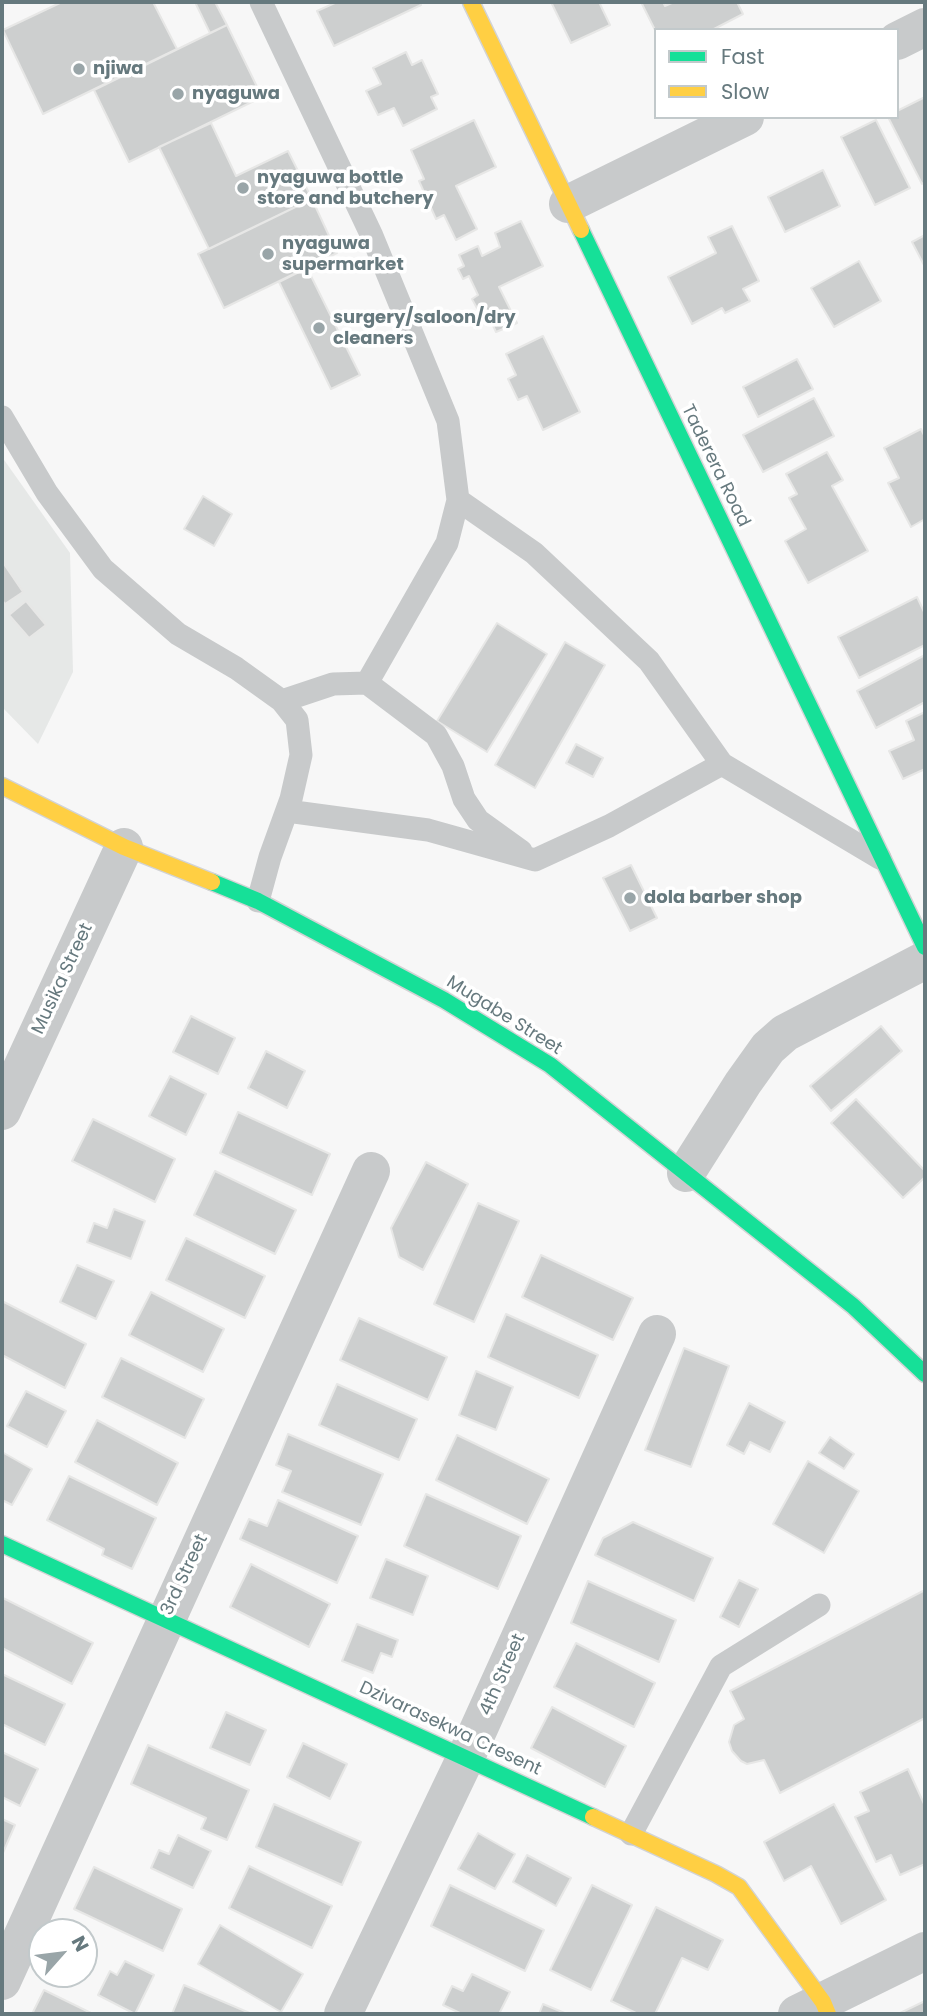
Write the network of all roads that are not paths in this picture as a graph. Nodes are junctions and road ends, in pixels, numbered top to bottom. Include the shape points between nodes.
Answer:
1 (261, 2) edge
2 (471, 2) edge
3 (925, 27) edge
4 (899, 40) edge
5 (741, 119) edge
6 (568, 204) junction
7 (2, 417) edge
8 (458, 500) junction
9 (367, 683) junction
10 (282, 701) junction
11 (722, 764) junction
12 (2, 786) edge
13 (286, 811) junction
14 (124, 847) junction
15 (883, 859) junction
16 (535, 860) junction
17 (258, 901) junction
18 (925, 947) edge
19 (925, 961) edge
20 (2, 1111) edge
21 (371, 1171) dead end
22 (686, 1173) junction
23 (657, 1334) dead end
24 (925, 1374) edge
25 (2, 1544) edge
26 (819, 1605) dead end
27 (165, 1619) junction
28 (466, 1757) junction
29 (631, 1834) junction
30 (925, 1951) edge
31 (2, 1980) edge
32 (816, 2010) edge
33 (343, 2014) edge

1 - 8 lane via 372,236 448,421
2 - 6 street, Taderera Road
3 - 4 street
5 - 6 street
6 - 15 street, Taderera Road
7 - 10 lane via 47,493 103,569 178,634
8 - 9 lane via 447,543
8 - 11 lane via 534,553 649,661
9 - 10 lane via 333,684
9 - 16 lane via 436,735 478,820
10 - 13 lane via 297,720 301,755
11 - 15 lane
11 - 16 lane via 609,826
12 - 14 street, Mugabe Street
13 - 16 lane via 428,830
13 - 17 lane
14 - 17 street, Mugabe Street
14 - 20 street, Musika Street
15 - 18 street, Taderera Road
17 - 22 street, Mugabe Street via 444,1000 550,1065
19 - 22 street via 785,1033 768,1048
21 - 27 street, 3rd Street
22 - 24 street, Mugabe Street via 853,1306
23 - 28 street, 4th Street
25 - 27 street, Dzivarasekwa Cresent
26 - 29 lane via 722,1666
27 - 28 street, Dzivarasekwa Cresent
27 - 31 street, 3rd Street
28 - 29 street, Dzivarasekwa Cresent
28 - 33 street, 4th Street
29 - 32 street, Dzivarasekwa Cresent via 739,1887
30 - 32 street

